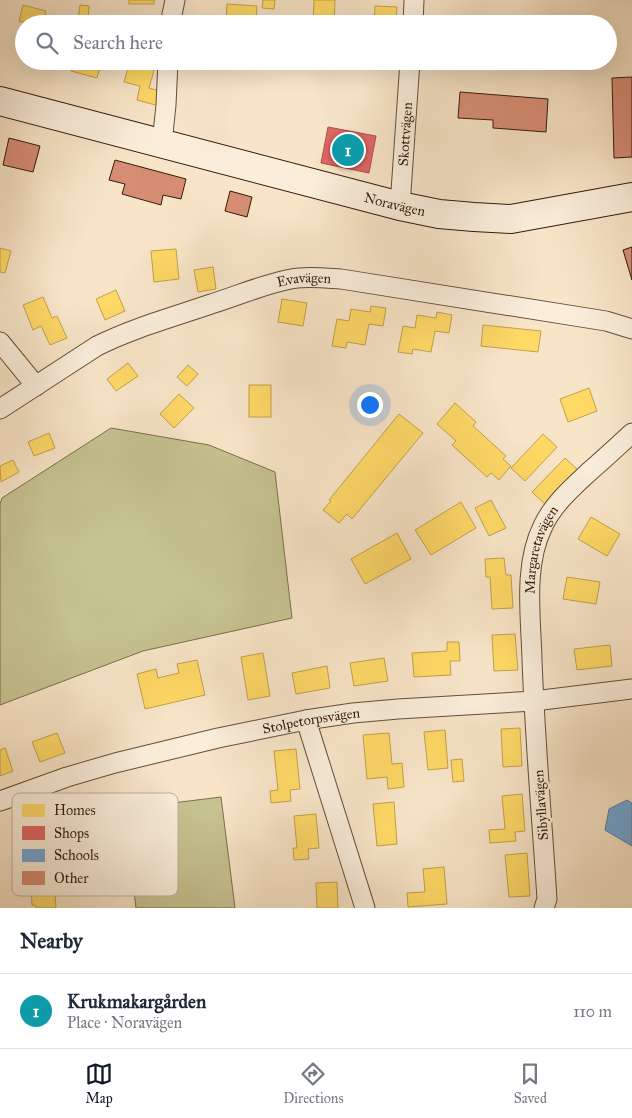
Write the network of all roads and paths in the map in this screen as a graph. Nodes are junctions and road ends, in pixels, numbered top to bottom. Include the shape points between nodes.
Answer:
1 (176, 0) edge
2 (414, 0) edge
3 (172, 15) edge
4 (413, 15) edge
5 (168, 70) edge
6 (409, 70) edge
7 (0, 101) edge
8 (162, 143) junction
9 (632, 197) edge
10 (400, 206) junction
11 (632, 329) edge
12 (0, 342) edge
13 (36, 386) junction
14 (0, 408) edge
15 (632, 433) edge
16 (632, 689) edge
17 (534, 701) junction
18 (306, 720) junction
19 (22, 793) edge
20 (12, 797) edge
21 (0, 801) edge
22 (365, 908) edge
23 (544, 908) edge

1 - 3 street
2 - 4 street
5 - 8 street
6 - 10 street, Skottvägen
7 - 8 street, Noravägen
8 - 10 street, Noravägen
9 - 10 street, Noravägen via 511,219 439,214
11 - 13 street, Evavägen via 606,321 341,279 292,279 112,338
12 - 13 street
13 - 14 street, Evavägen
15 - 17 street, Margaretavägen via 555,506 540,533 531,564
16 - 17 street, Stolpetorpsvägen
17 - 18 street, Stolpetorpsvägen via 398,708
17 - 23 street, Sibyllavägen via 547,899
18 - 19 street, Stolpetorpsvägen via 115,763
18 - 22 street
20 - 21 street, Stolpetorpsvägen

